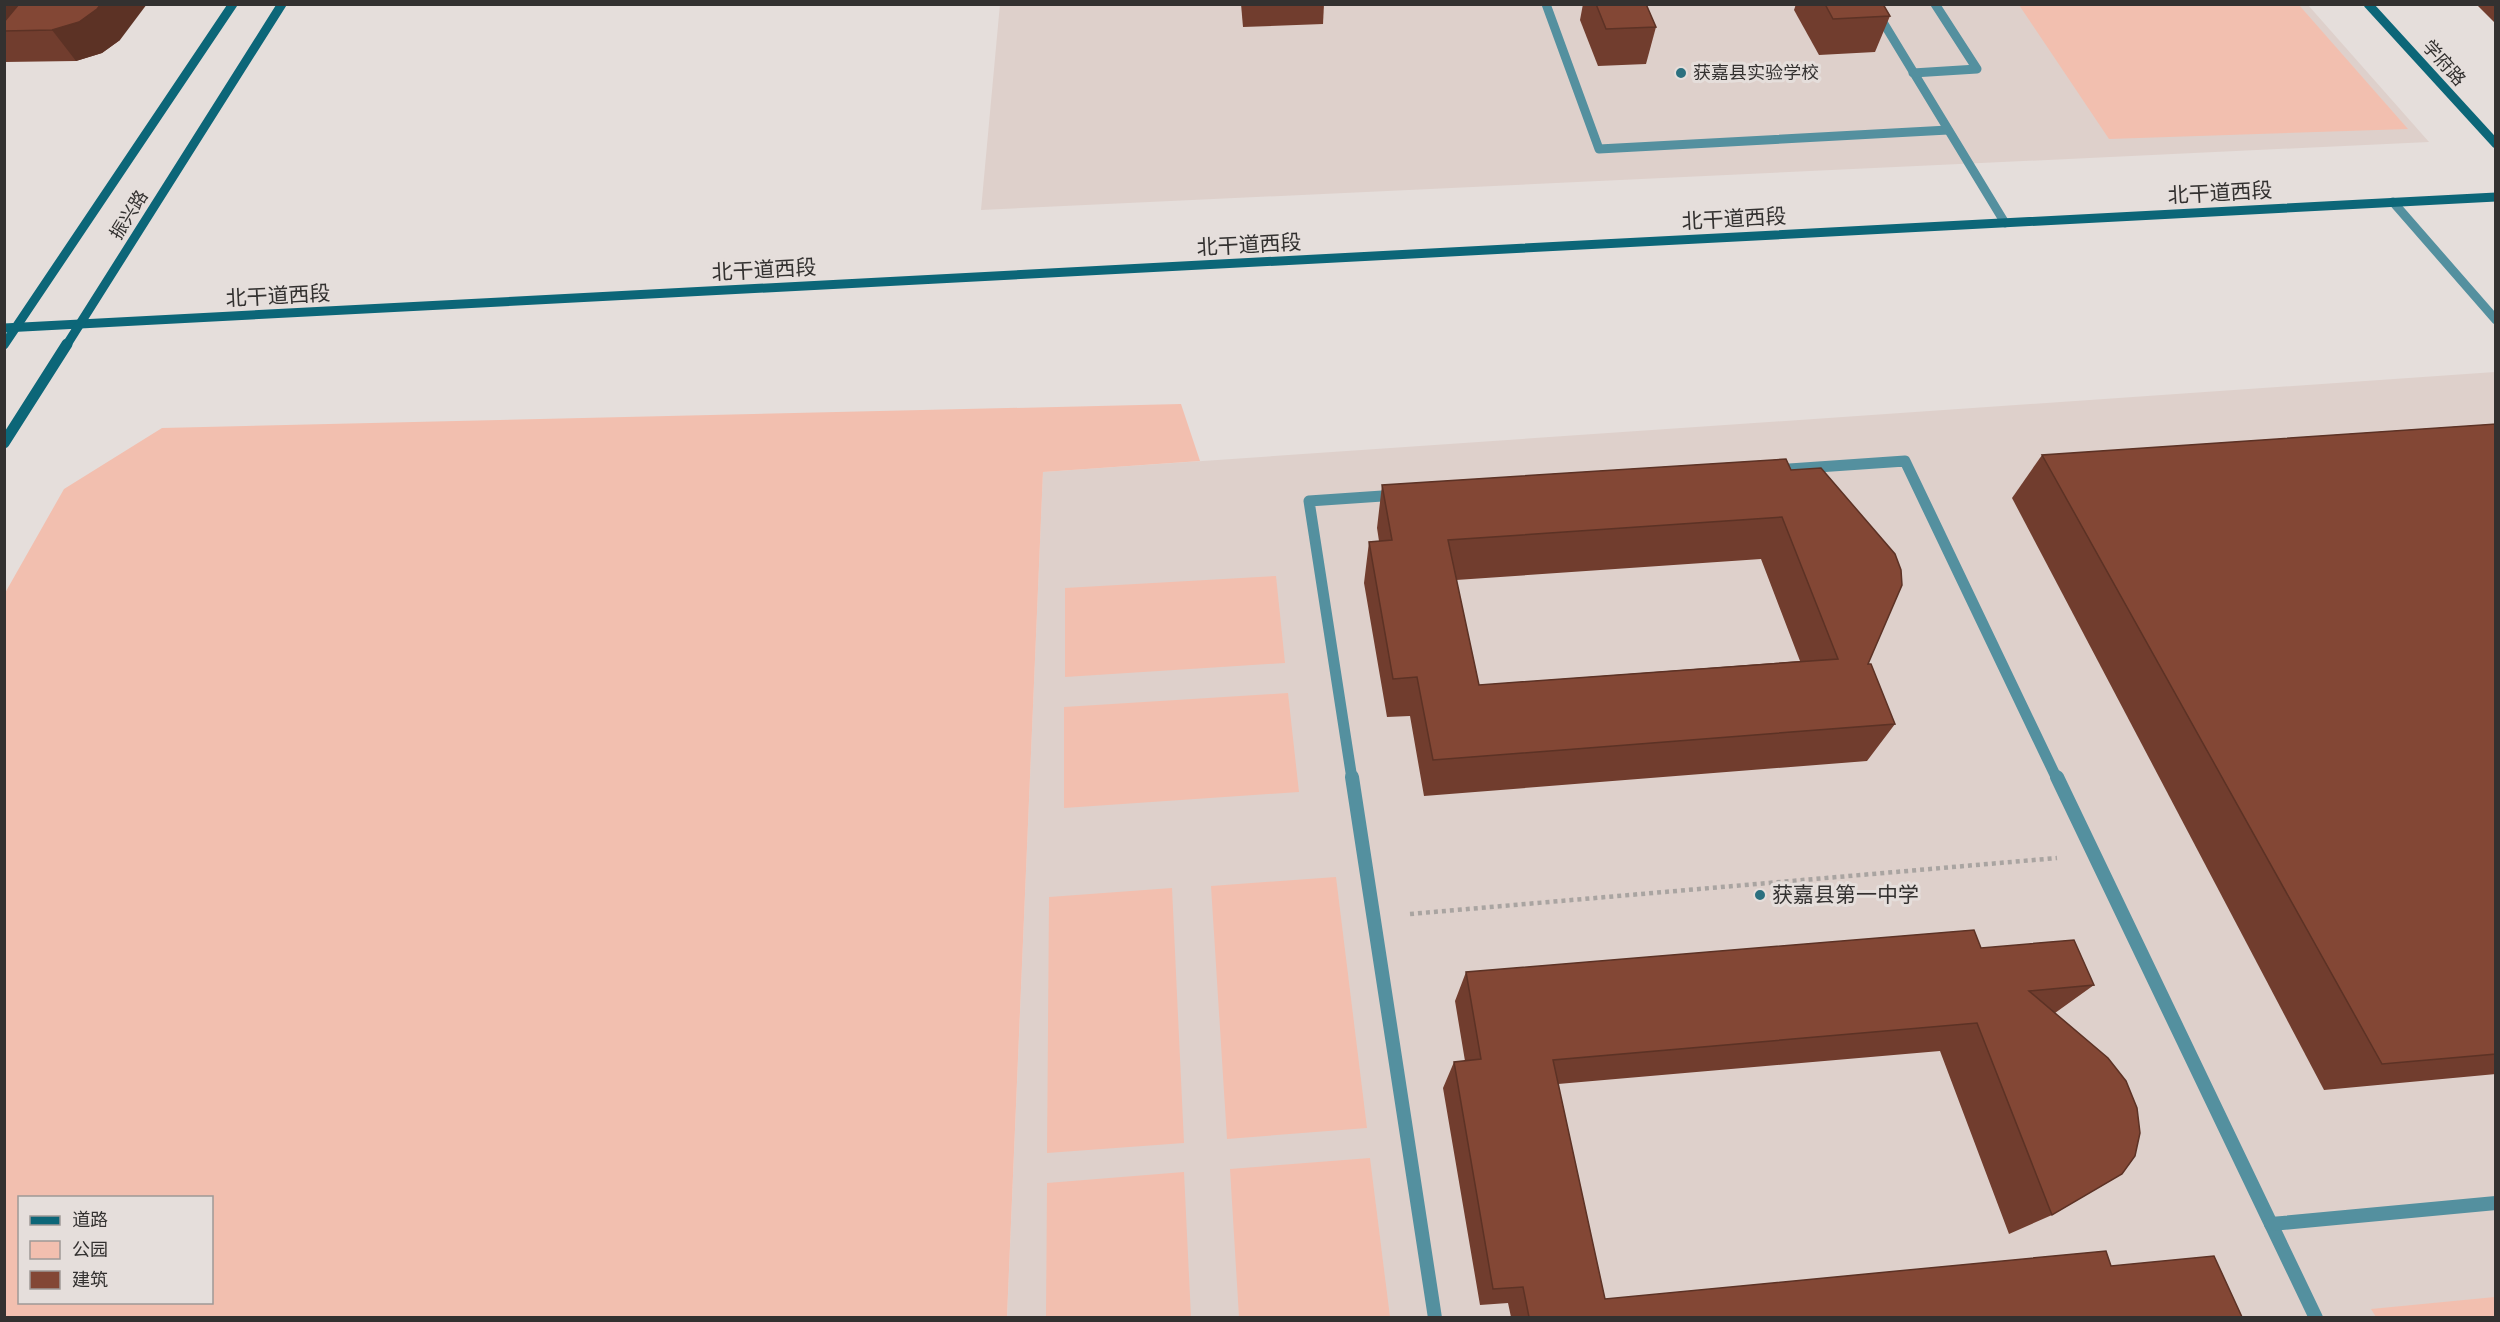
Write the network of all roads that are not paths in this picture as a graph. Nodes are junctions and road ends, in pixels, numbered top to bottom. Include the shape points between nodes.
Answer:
1 (233, 4) edge
2 (282, 4) edge
3 (1546, 4) edge
4 (1872, 4) edge
5 (1935, 4) edge
6 (2368, 4) edge
7 (1913, 72) junction
8 (1948, 130) junction
9 (2496, 144) edge
10 (2496, 197) edge
11 (2392, 202) junction
12 (2005, 223) junction
13 (2496, 320) edge
14 (80, 324) junction
15 (16, 327) junction
16 (4, 328) edge
17 (4, 345) edge
18 (4, 443) edge
19 (1762, 471) edge
20 (1405, 494) edge
21 (2496, 1203) edge
22 (2271, 1224) junction
23 (1435, 1317) edge
24 (2316, 1317) edge

1 - 15 street, 振兴路
2 - 14 street, 振兴路
3 - 8 lane via 1599,149
4 - 7 lane
5 - 7 lane via 1977,69
6 - 9 street, 学府路
7 - 8 lane
8 - 12 lane
10 - 11 street, 北干道西段
11 - 12 street, 北干道西段
11 - 13 lane
12 - 14 street, 北干道西段
14 - 15 street, 北干道西段
14 - 18 street, 振兴路
15 - 16 street, 北干道西段
15 - 17 street, 振兴路
19 - 22 lane via 1905,461
20 - 23 lane via 1309,501
21 - 22 lane
22 - 24 lane

